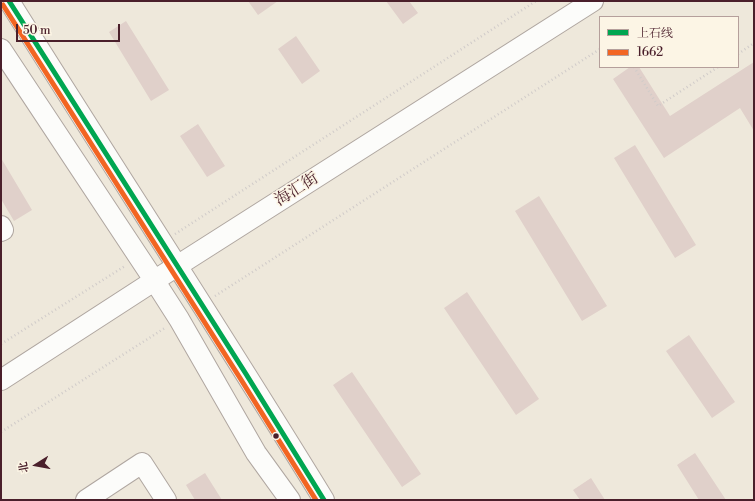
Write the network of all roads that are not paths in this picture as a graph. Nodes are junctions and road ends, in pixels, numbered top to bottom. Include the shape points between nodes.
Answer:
1 (9, 1) edge
2 (593, 1) edge
3 (1, 49) edge
4 (1, 226) edge
5 (1, 231) edge
6 (177, 266) junction
7 (154, 280) junction
8 (1, 380) edge
9 (86, 500) edge
10 (166, 500) edge
11 (290, 500) edge
12 (324, 500) edge

1 - 6 street
2 - 6 street, 海汇街
3 - 7 street
4 - 5 street
6 - 7 street, 海汇街
6 - 12 street
7 - 8 street, 海汇街
7 - 11 street via 256,453
9 - 10 street via 142,463

